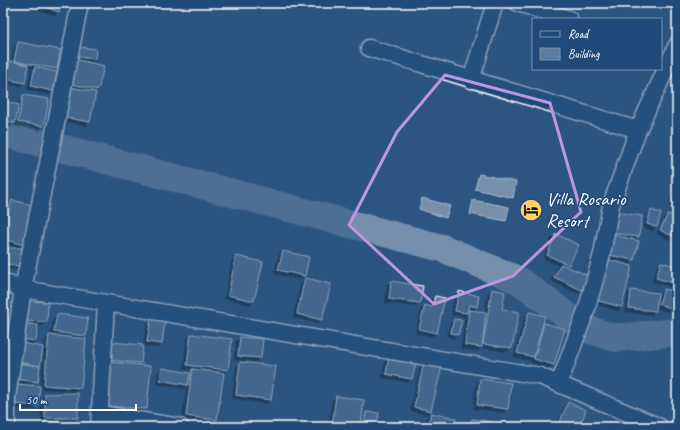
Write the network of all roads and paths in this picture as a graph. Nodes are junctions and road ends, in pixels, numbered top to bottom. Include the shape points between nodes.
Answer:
1 (80, 3) edge
2 (494, 3) edge
3 (518, 3) edge
4 (565, 18) edge
5 (369, 48) dead end
6 (671, 49) edge
7 (471, 80) junction
8 (638, 130) junction
9 (3, 282) edge
10 (23, 289) junction
11 (106, 303) junction
12 (560, 381) junction
13 (100, 420) edge
14 (7, 427) edge
15 (180, 427) edge
16 (660, 427) edge

1 - 10 street
2 - 7 street
3 - 4 street
5 - 7 street
6 - 8 street
7 - 8 street
8 - 12 street via 611,205 602,254 587,308
9 - 10 street
10 - 11 street
10 - 14 street via 7,397
11 - 12 street
11 - 13 street
12 - 16 street
13 - 15 street

